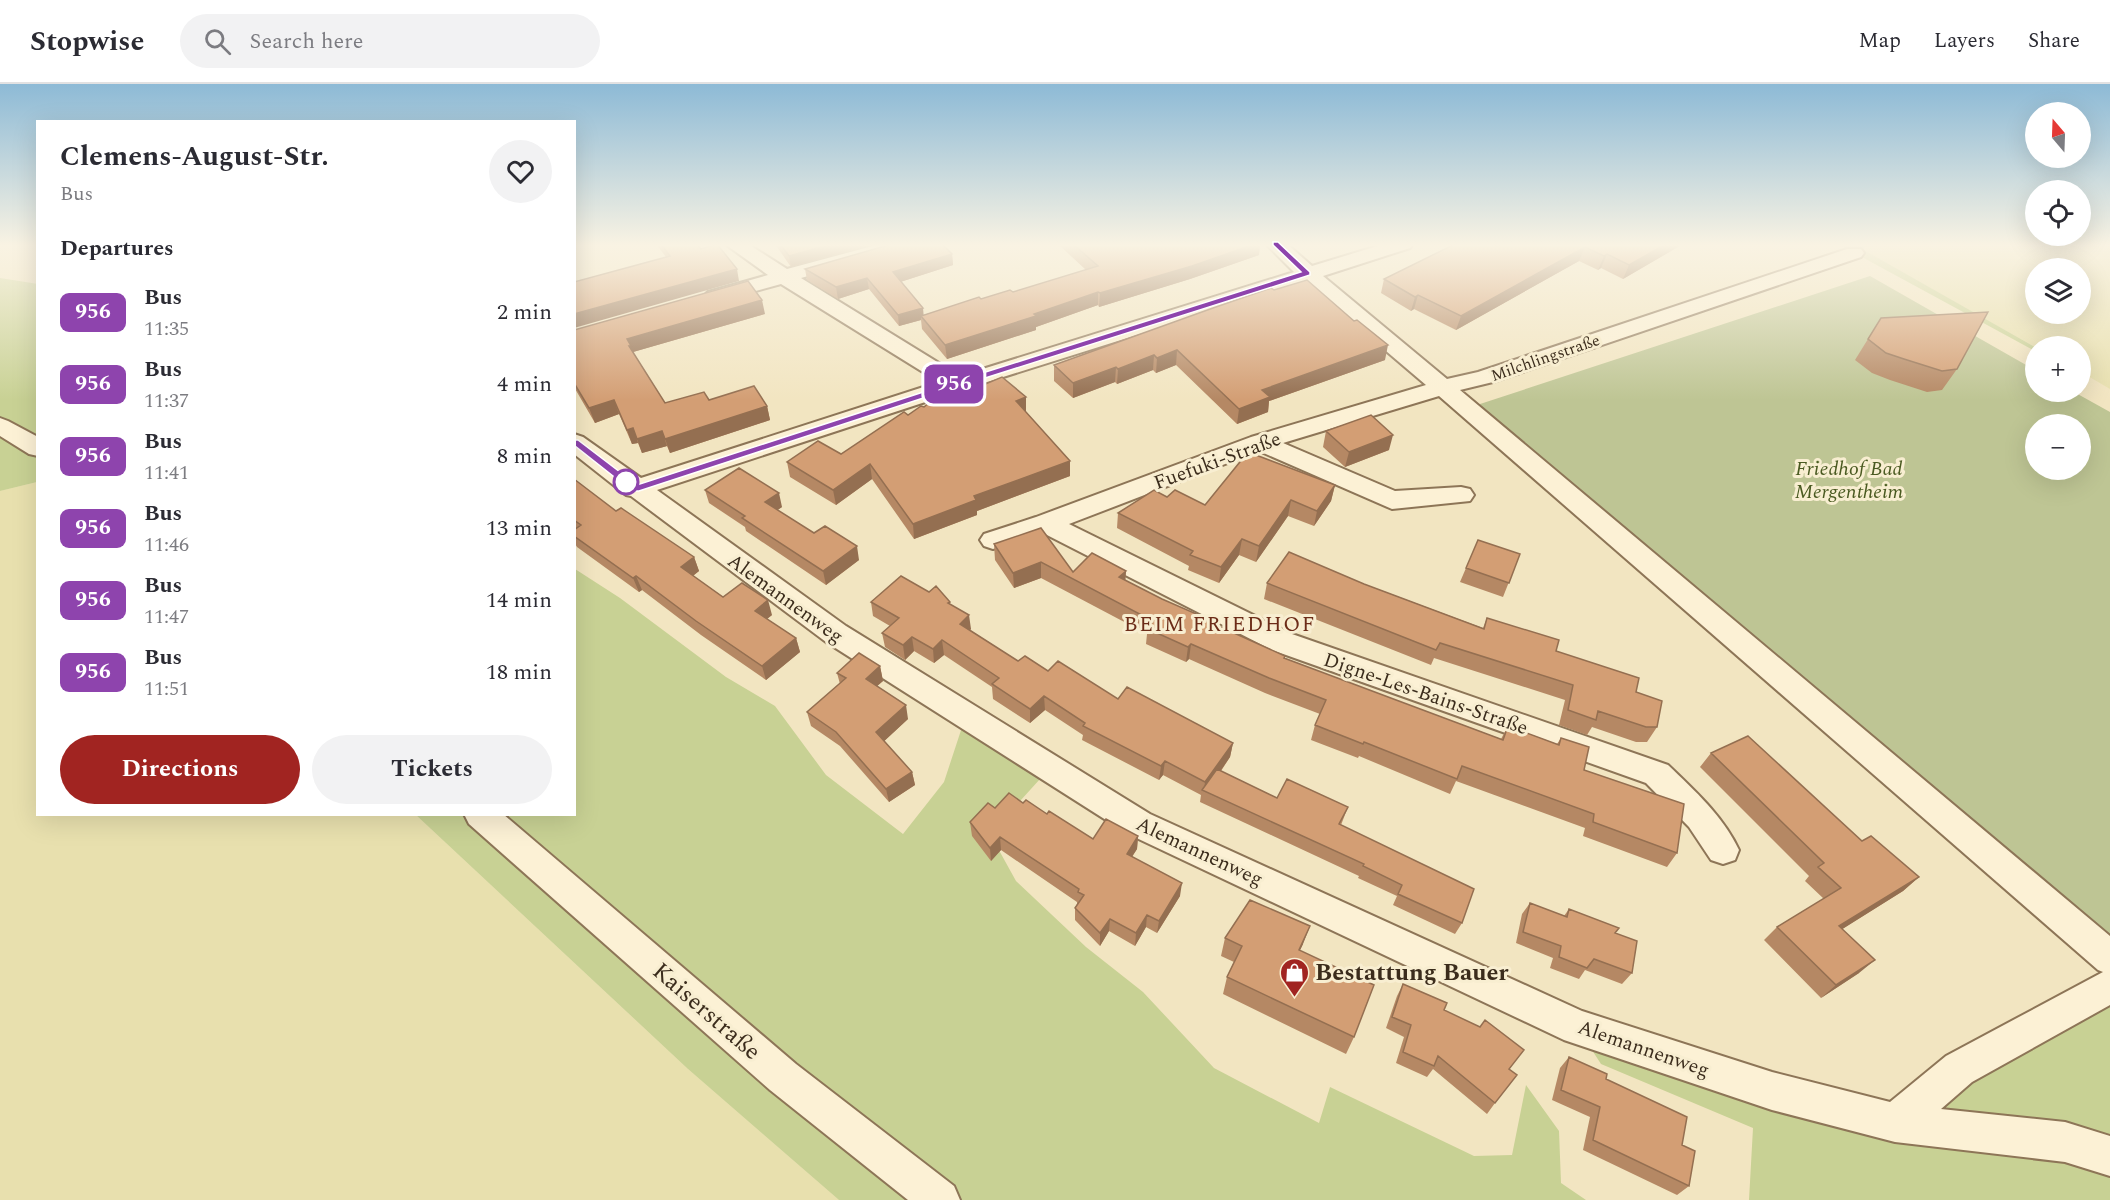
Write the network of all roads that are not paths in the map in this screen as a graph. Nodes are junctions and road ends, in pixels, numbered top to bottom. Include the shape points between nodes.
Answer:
1 (715, 296) edge
2 (815, 296) edge
3 (1234, 296) edge
4 (1335, 296) edge
5 (1726, 296) edge
6 (695, 302) edge
7 (957, 384) junction
8 (1443, 387) junction
9 (0, 426) edge
10 (1260, 442) junction
11 (576, 444) edge
12 (36, 447) edge
13 (635, 489) junction
14 (1461, 495) dead end
15 (1045, 524) junction
16 (993, 540) dead end
17 (482, 816) edge
18 (1724, 850) dead end
19 (2110, 958) edge
20 (2110, 986) edge
21 (1895, 1123) junction
22 (2110, 1156) edge
23 (940, 1200) edge

1 - 6 street
2 - 7 street
3 - 7 street
4 - 8 street
5 - 8 street, Milchlingstraße via 1485,377
7 - 13 street
8 - 10 street, Fuefuki-Straße
8 - 19 street
9 - 12 street
10 - 14 street via 1392,500
10 - 15 street, Fuefuki-Straße
11 - 13 street, Alemannenweg
13 - 21 street, Alemannenweg via 836,634 1139,824 1577,1027 1772,1091
15 - 16 street, Fuefuki-Straße
15 - 18 street, Digne-Les-Bains-Straße via 1282,642 1657,774 1700,817
17 - 23 street, Kaiserstraße via 783,1077
20 - 21 street via 1959,1070
21 - 22 street, Alemannenweg via 2065,1142

